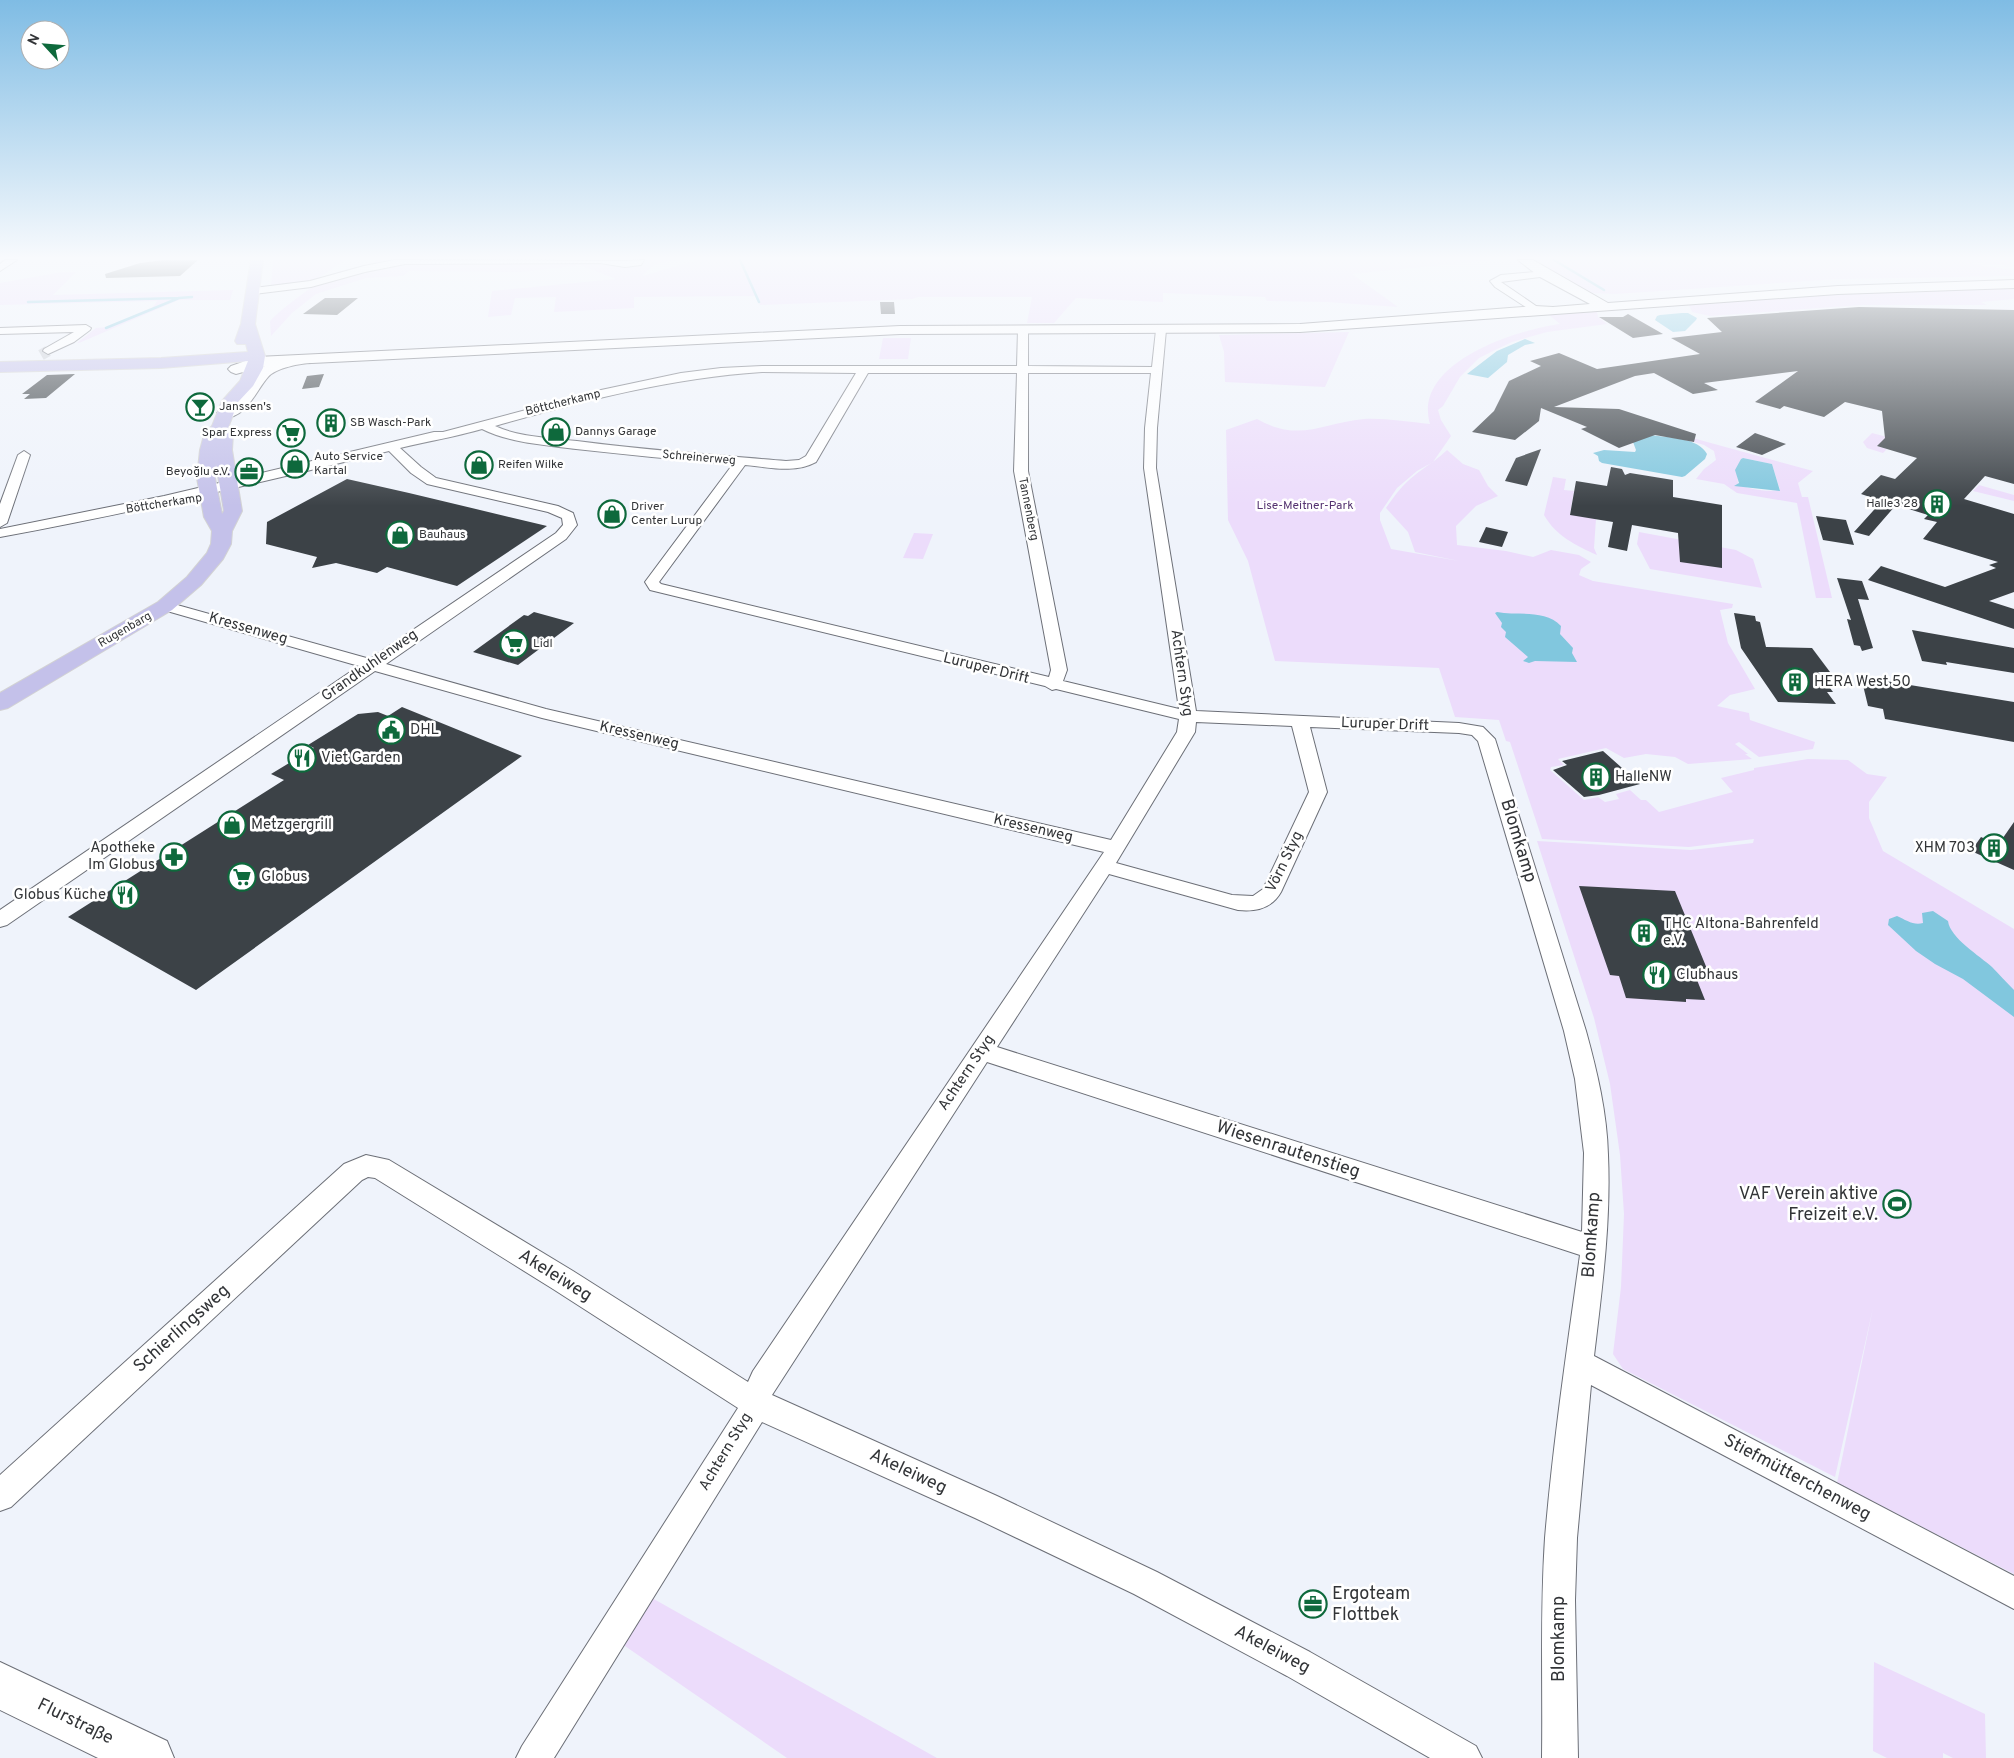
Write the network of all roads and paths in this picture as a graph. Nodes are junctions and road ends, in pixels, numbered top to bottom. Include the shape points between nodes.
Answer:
1 (66, 342) edge
2 (242, 342) edge
3 (254, 342) edge
4 (660, 342) edge
5 (1023, 342) edge
6 (1160, 342) edge
7 (402, 354) junction
8 (259, 357) junction
9 (306, 358) junction
10 (235, 362) junction
11 (25, 366) junction
12 (0, 367) edge
13 (864, 369) junction
14 (1022, 369) junction
15 (1158, 370) junction
16 (225, 414) junction
17 (484, 425) junction
18 (395, 449) junction
19 (24, 455) dead end
20 (741, 462) junction
21 (229, 490) junction
22 (209, 494) junction
23 (0, 523) edge
24 (222, 531) junction
25 (0, 533) edge
26 (166, 606) junction
27 (373, 665) junction
28 (1052, 685) junction
29 (1, 702) edge
30 (1188, 716) junction
31 (1300, 722) junction
32 (1477, 731) joint
33 (1111, 857) junction
34 (0, 920) edge
35 (982, 1051) junction
36 (366, 1166) joint
37 (1594, 1248) junction
38 (1579, 1364) junction
39 (754, 1401) junction
40 (0, 1496) edge
41 (2014, 1593) edge
42 (0, 1685) edge
43 (150, 1758) edge
44 (534, 1758) edge
45 (1464, 1758) edge
46 (1560, 1758) edge

1 - 11 street
2 - 10 main road, Rugenbarg
3 - 8 main road
4 - 7 main road
5 - 14 street, Tannenberg
6 - 15 street, Achtern Styg
7 - 8 main road via 299,353
7 - 9 main road
8 - 9 main road
8 - 10 main road
8 - 16 main road, Rugenbarg via 247,383
9 - 16 main road via 267,370 245,400
10 - 11 main road via 162,367
10 - 16 main road, Rugenbarg
11 - 12 main road
13 - 14 street, Böttcherkamp
13 - 17 street, Böttcherkamp via 746,369 688,375 575,398
13 - 20 street, Schreinerweg via 807,462 796,465
14 - 15 street, Böttcherkamp
14 - 28 street, Tannenberg via 1021,471 1059,670
15 - 30 street, Achtern Styg via 1151,428 1151,484
16 - 21 main road, Rugenbarg via 223,450
16 - 22 main road, Rugenbarg via 209,450 206,478
17 - 18 street, Böttcherkamp via 443,436 440,440
17 - 20 street, Schreinerweg via 505,434 556,443
18 - 21 street, Böttcherkamp
18 - 27 street, Grandkuhlenweg via 432,481 562,512 568,516 570,525 561,536
19 - 23 street
20 - 28 street, Luruper Drift via 654,579 655,587
21 - 22 street, Böttcherkamp
21 - 24 main road, Rugenbarg via 233,511
22 - 24 main road, Rugenbarg via 213,517
22 - 25 street, Böttcherkamp
24 - 26 main road, Rugenbarg via 221,544 211,562 188,588
26 - 27 street, Kressenweg
26 - 29 main road, Rugenbarg
27 - 33 street, Kressenweg via 552,715
27 - 34 street, Grandkuhlenweg
28 - 30 street, Luruper Drift
30 - 31 street, Luruper Drift
30 - 33 street, Achtern Styg via 1186,732
31 - 32 street, Luruper Drift
31 - 33 street, Vörn Styg via 1318,792 1266,900 1246,905 1232,902
32 - 37 street, Blomkamp via 1489,745 1573,1022 1587,1079 1596,1153
33 - 35 street, Achtern Styg
35 - 37 street, Wiesenrautenstieg
35 - 39 street, Achtern Styg via 763,1381
36 - 39 street, Akeleiweg via 380,1168
36 - 40 street, Schierlingsweg via 346,1178
37 - 38 street, Blomkamp
38 - 41 street, Stiefmütterchenweg
38 - 46 street, Blomkamp via 1561,1538
39 - 44 street, Achtern Styg via 748,1419
39 - 45 street, Akeleiweg via 998,1513 1198,1610
42 - 43 main road, Flurstraße

